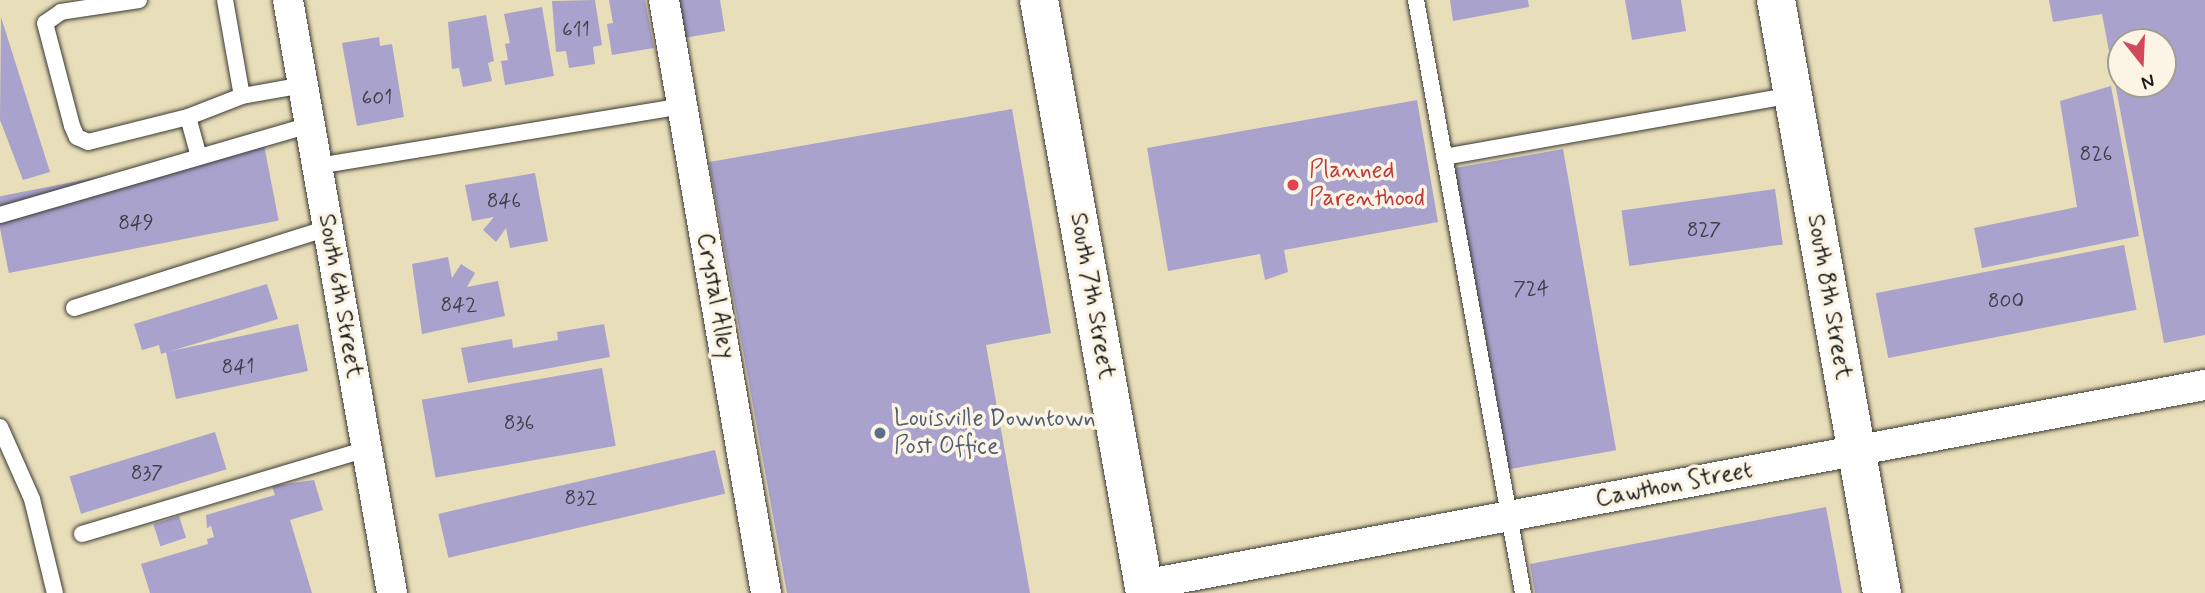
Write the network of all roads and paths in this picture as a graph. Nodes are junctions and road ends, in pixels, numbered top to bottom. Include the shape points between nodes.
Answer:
1 (139, 0) edge
2 (225, 0) edge
3 (288, 0) edge
4 (664, 0) edge
5 (1039, 0) edge
6 (1416, 0) edge
7 (1776, 0) edge
8 (303, 85) junction
9 (1793, 95) junction
10 (242, 96) junction
11 (682, 106) junction
12 (188, 117) junction
13 (310, 125) junction
14 (199, 157) junction
15 (1444, 157) junction
16 (317, 166) junction
17 (0, 215) edge
18 (328, 228) junction
19 (74, 308) dead end
20 (2205, 385) edge
21 (0, 427) edge
22 (367, 449) junction
23 (1856, 451) junction
24 (1510, 517) junction
25 (82, 534) dead end
26 (1144, 589) edge
27 (55, 593) edge
28 (393, 593) edge
29 (766, 593) edge
30 (1522, 593) edge
31 (1882, 593) edge

1 - 12 lane via 61,12 45,23 72,126 77,137 88,142
2 - 10 lane
3 - 8 street, South 6th Street
4 - 11 street, Crystal Alley
5 - 26 street, South 7th Street
6 - 15 lane
7 - 9 street, South 8th Street
8 - 10 lane
8 - 13 street, South 6th Street
9 - 15 lane
9 - 23 street, South 8th Street
10 - 12 lane
11 - 16 lane
11 - 29 street, Crystal Alley
12 - 14 lane
13 - 14 lane
13 - 16 street, South 6th Street
14 - 17 lane
15 - 24 lane
16 - 18 street, South 6th Street
18 - 19 lane
18 - 22 street, South 6th Street
20 - 23 street, Cawthon Street
21 - 27 lane via 32,499
22 - 25 lane
22 - 28 street, South 6th Street
23 - 24 street, Cawthon Street
23 - 31 street, South 8th Street
24 - 26 street, Cawthon Street
24 - 30 lane

